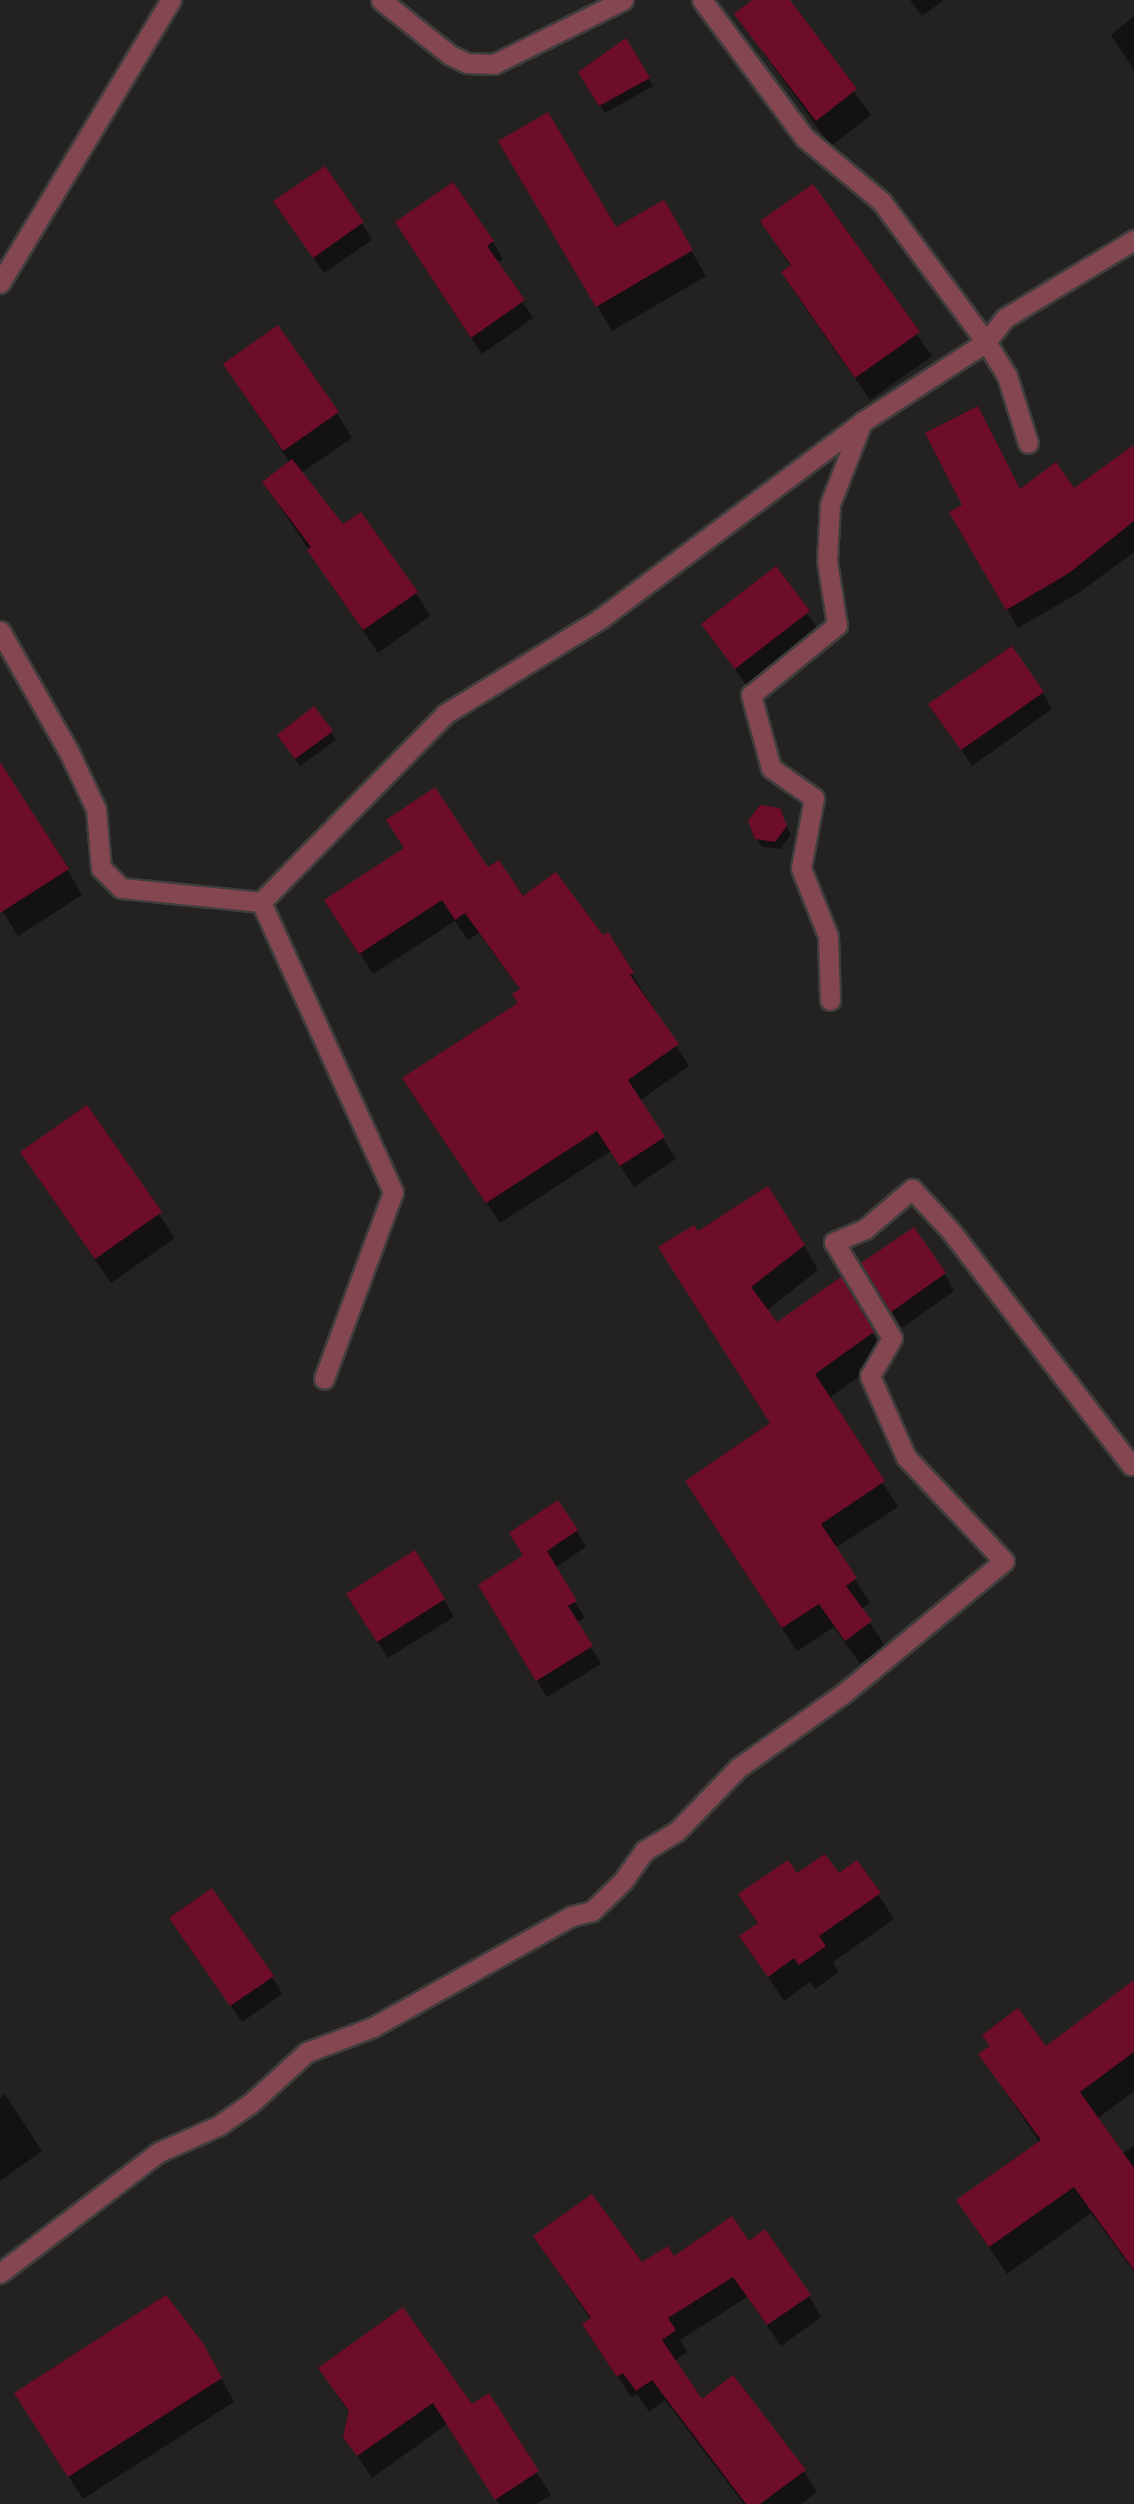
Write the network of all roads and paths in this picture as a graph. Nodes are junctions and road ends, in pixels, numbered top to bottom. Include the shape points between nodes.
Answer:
1 (171, 0) edge
2 (381, 0) edge
3 (623, 0) edge
4 (702, 0) edge
5 (1134, 240) edge
6 (0, 283) edge
7 (986, 342) junction
8 (862, 422) junction
9 (1028, 443) dead end
10 (0, 631) edge
11 (261, 902) junction
12 (830, 1000) dead end
13 (324, 1379) dead end
14 (1134, 1463) edge
15 (0, 2273) edge

1 - 6 street
2 - 3 street via 450,55 467,63 494,64
4 - 7 street via 804,138 881,201
5 - 7 street via 1005,318
7 - 8 street
7 - 9 street via 1007,376
8 - 11 street via 600,619 445,714
8 - 12 street via 830,504 827,561 837,625 751,695 771,768 814,798 801,868 828,936
10 - 11 street via 96,809 101,868 121,888
11 - 13 street via 393,1192
14 - 15 street via 1131,1465 944,1223 912,1189 865,1229 834,1242 892,1338 870,1376 906,1457 1004,1561 845,1693 738,1768 676,1832 644,1851 624,1881 592,1911 572,1916 373,2027 307,2052 250,2104 218,2126 159,2152

